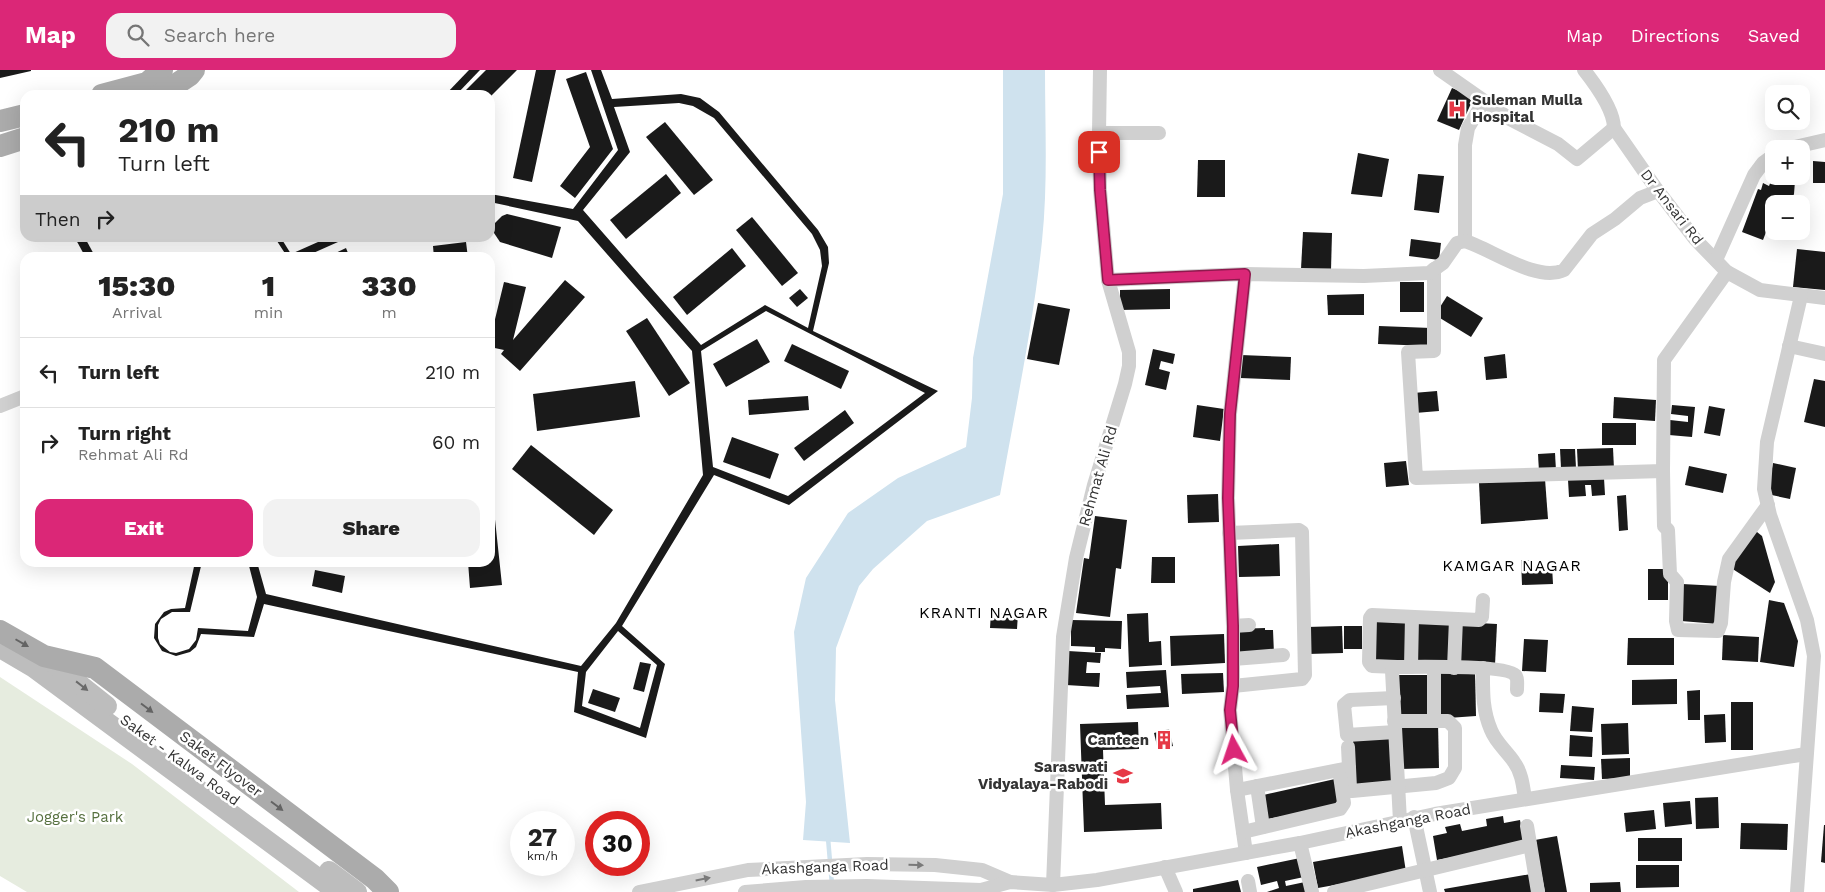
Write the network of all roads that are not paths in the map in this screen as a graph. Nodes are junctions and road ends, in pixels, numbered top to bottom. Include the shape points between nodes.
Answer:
1 (162, 70) edge
2 (194, 70) edge
3 (1100, 70) edge
4 (1440, 70) edge
5 (1584, 70) edge
6 (121, 90) edge
7 (168, 90) edge
8 (1484, 101) junction
9 (20, 116) edge
10 (0, 121) edge
11 (1614, 128) junction
12 (1099, 132) junction
13 (1159, 133) dead end
14 (20, 140) edge
15 (1825, 140) edge
16 (1810, 143) edge
17 (0, 146) edge
18 (1765, 162) edge
19 (1658, 191) junction
20 (1465, 241) junction
21 (1716, 260) junction
22 (1434, 269) junction
23 (1727, 272) junction
24 (1245, 274) junction
25 (1108, 280) junction
26 (1801, 296) junction
27 (1825, 298) edge
28 (1789, 346) junction
29 (1825, 354) edge
30 (20, 398) edge
31 (0, 406) edge
32 (1664, 471) junction
33 (1768, 505) junction
34 (1229, 533) junction
35 (1482, 600) dead end
36 (1412, 617) junction
37 (1456, 619) junction
38 (1249, 625) dead end
39 (1233, 626) junction
40 (0, 630) edge
41 (0, 648) edge
42 (1283, 655) dead end
43 (44, 656) junction
44 (1233, 659) junction
45 (0, 661) edge
46 (1404, 667) junction
47 (1434, 668) junction
48 (1454, 668) junction
49 (1483, 668) junction
50 (1233, 686) junction
51 (1517, 690) dead end
52 (1394, 698) junction
53 (1434, 720) junction
54 (1394, 726) junction
55 (1348, 747) dead end
56 (1806, 754) junction
57 (1344, 769) junction
58 (1257, 786) junction
59 (1397, 787) junction
60 (1237, 790) junction
61 (1525, 799) junction
62 (1414, 818) junction
63 (1400, 821) junction
64 (1527, 826) dead end
65 (1263, 827) junction
66 (1243, 832) junction
67 (1300, 844) junction
68 (1530, 846) junction
69 (1246, 853) junction
70 (1165, 867) junction
71 (1425, 871) junction
72 (1010, 882) junction
73 (1053, 884) junction
74 (1427, 891) edge
75 (320, 892) edge
76 (337, 892) edge
77 (357, 892) edge
78 (388, 892) edge
79 (638, 892) edge
80 (745, 892) edge
81 (1176, 892) edge
82 (1312, 892) edge
83 (1334, 892) edge
84 (1538, 892) edge
85 (1797, 892) edge

1 - 6 main road via 147,83
2 - 7 main road
3 - 12 street, Rehmat Ali Rd
4 - 8 street
5 - 11 street, Dr Ansari Rd via 1614,118
8 - 11 street via 1577,158
8 - 20 street via 1468,128 1465,145
9 - 10 main road
11 - 19 street, Dr Ansari Rd
12 - 13 street
12 - 25 street, Rehmat Ali Rd via 1100,190
14 - 17 main road
15 - 16 street
18 - 21 street via 1754,175
19 - 20 street via 1640,198 1592,234 1564,270 1558,273 1529,268
19 - 21 street, Dr Ansari Rd via 1695,239
20 - 22 street via 1457,243 1443,263
21 - 23 street, Dr Ansari Rd
22 - 24 street via 1429,273 1364,276
22 - 32 street via 1434,350 1408,352 1416,478
23 - 26 street, Dr Ansari Rd via 1760,290
23 - 32 street via 1664,360
24 - 25 street
24 - 34 street via 1230,414
25 - 73 street, Rehmat Ali Rd via 1129,352 1129,366 1076,558 1063,638
26 - 27 street, Dr Ansari Rd
26 - 28 street
28 - 29 street
28 - 33 street via 1767,442 1764,489
30 - 31 street
32 - 33 street via 1664,526 1668,530 1670,574 1677,582 1678,630 1718,631 1729,559
33 - 56 street via 1807,620 1814,656
34 - 39 street
34 - 50 street via 1302,532 1305,675 1302,679
35 - 37 street via 1482,617 1479,620
36 - 37 street
36 - 46 street
36 - 46 street via 1372,615 1370,618 1369,662 1372,666
37 - 48 street
38 - 39 street
39 - 44 street
40 -> 43 main road, Saket - Kalwa Road
41 - 76 main road via 34,668
42 - 44 street
43 -> 77 main road, Saket - Kalwa Road
43 -> 78 main road, Saket Flyover via 94,668
44 - 50 street
45 - 75 main road, Saket - Kalwa Road via 94,724
46 - 47 street
46 - 52 street via 1392,670
47 - 48 street
47 - 53 street
48 - 49 street
49 - 51 street via 1513,673
49 - 61 street via 1482,704 1491,730 1521,775
50 - 60 street via 1230,710
52 - 54 street
52 - 54 street via 1350,700 1344,704 1347,735
53 - 54 street
53 - 59 street via 1448,720 1455,728 1455,768 1450,778 1436,783
54 - 59 street
55 - 57 street
56 - 61 street, Akashganga Road
56 - 85 street
57 - 58 street
57 - 59 street via 1352,791
57 - 65 street via 1344,803 1340,809
58 - 60 street
58 - 65 street
59 - 63 street
60 - 66 street
61 - 62 street, Akashganga Road
62 - 63 street, Akashganga Road
62 - 71 street
63 - 67 street, Akashganga Road
64 - 68 street
65 - 66 street
66 - 69 street
67 - 69 street, Akashganga Road
67 - 82 street
68 - 71 street
68 - 84 street
69 - 70 street, Akashganga Road
70 - 73 street, Akashganga Road via 1097,880
70 - 81 street
71 - 74 street
71 - 83 street
72 - 73 street, Akashganga Road
79 -> 72 street, Akashganga Road via 748,870 867,864 982,870
72 - 80 street, Akashganga Road via 982,890 867,886

